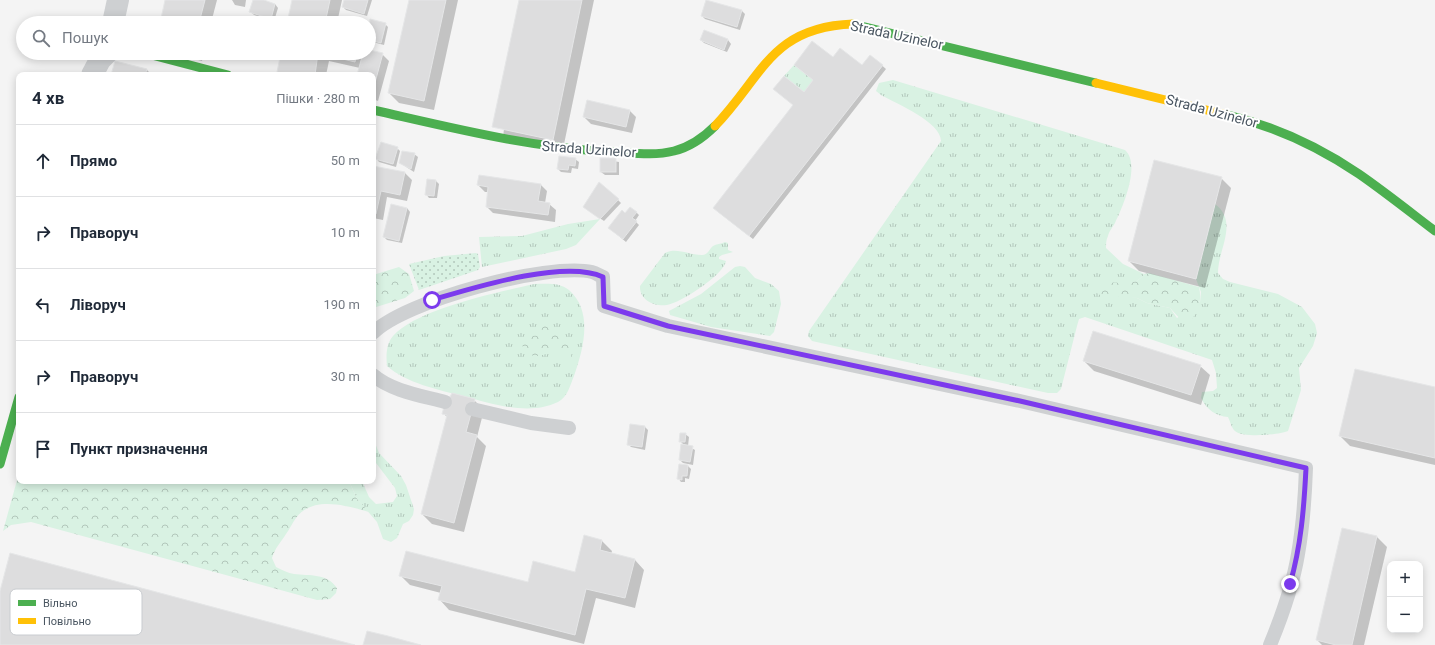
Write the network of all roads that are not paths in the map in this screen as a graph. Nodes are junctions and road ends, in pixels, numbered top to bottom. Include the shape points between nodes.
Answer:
1 (118, 0) edge
2 (115, 16) edge
3 (100, 60) edge
4 (171, 60) edge
5 (94, 72) edge
6 (217, 72) edge
7 (376, 111) edge
8 (1435, 230) edge
9 (376, 330) edge
10 (376, 377) edge
11 (445, 402) dead end
12 (16, 408) edge
13 (472, 409) dead end
14 (569, 428) dead end
15 (0, 464) edge
16 (1270, 645) edge

1 - 2 street
3 - 5 street
4 - 6 street
7 - 8 street, Strada Uzinelor via 533,145 571,150 659,153 680,149 712,130 777,50 795,36 829,25 857,24 1254,121 1291,136 1359,174
9 - 16 lane via 432,300 466,290 543,274 592,272 603,277 604,306 668,326 1020,401 1306,468 1298,555 1282,616
10 - 11 lane via 398,388
12 - 15 street
13 - 14 lane via 531,423

